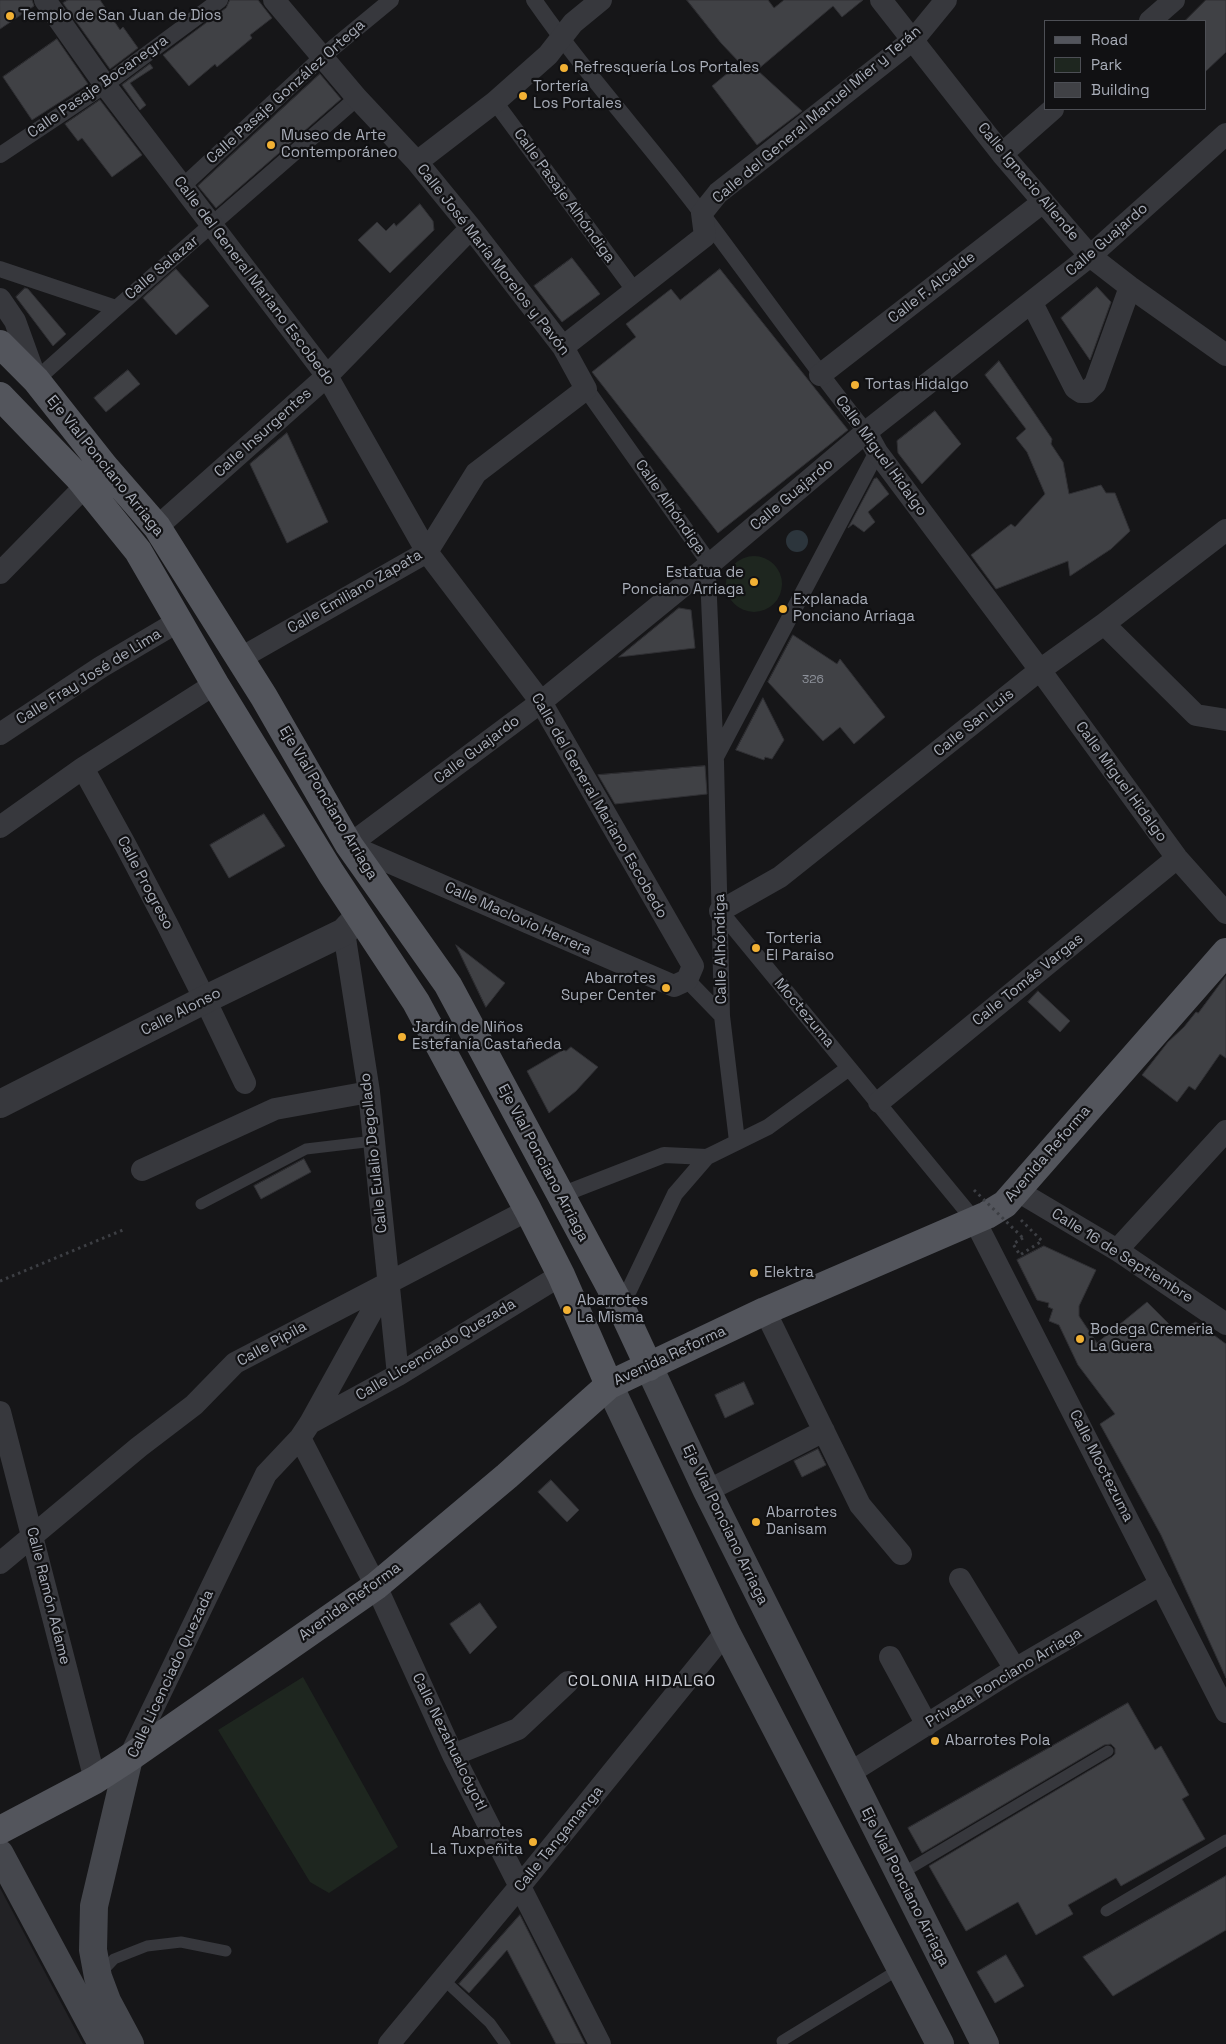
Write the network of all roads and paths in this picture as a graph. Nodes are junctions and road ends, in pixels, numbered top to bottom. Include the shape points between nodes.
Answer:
1 (45, 0) edge
2 (220, 0) edge
3 (274, 0) edge
4 (391, 0) edge
5 (534, 0) edge
6 (601, 0) edge
7 (882, 0) edge
8 (946, 0) edge
9 (1174, 0) edge
10 (1151, 20) edge
11 (562, 39) junction
12 (914, 39) junction
13 (322, 57) junction
14 (105, 85) junction
15 (357, 98) junction
16 (495, 102) junction
17 (1051, 110) edge
18 (1226, 134) edge
19 (1002, 154) junction
20 (0, 155) edge
21 (417, 162) junction
22 (182, 186) junction
23 (1043, 202) junction
24 (702, 213) junction
25 (213, 226) junction
26 (471, 228) junction
27 (1090, 256) junction
28 (0, 269) edge
29 (1130, 287) junction
30 (634, 290) junction
31 (0, 299) edge
32 (1032, 303) junction
33 (116, 308) junction
34 (0, 344) edge
35 (563, 347) junction
36 (1226, 355) edge
37 (820, 375) junction
38 (327, 376) junction
39 (36, 380) junction
40 (586, 389) junction
41 (0, 396) edge
42 (866, 432) junction
43 (877, 452) junction
44 (104, 466) junction
45 (82, 483) junction
46 (157, 527) junction
47 (1226, 530) edge
48 (427, 552) junction
49 (0, 557) edge
50 (710, 564) junction
51 (0, 573) edge
52 (179, 621) junction
53 (1104, 624) junction
54 (239, 658) junction
55 (1040, 670) junction
56 (215, 684) junction
57 (541, 702) junction
58 (1226, 720) edge
59 (0, 734) edge
60 (716, 757) junction
61 (83, 768) junction
62 (0, 827) edge
63 (350, 845) junction
64 (1177, 858) junction
65 (720, 911) junction
66 (1226, 913) edge
67 (351, 924) junction
68 (1226, 952) edge
69 (687, 980) junction
70 (206, 999) junction
71 (722, 1016) junction
72 (850, 1068) junction
73 (245, 1083) dead end
74 (369, 1092) junction
75 (879, 1102) junction
76 (0, 1104) edge
77 (1226, 1131) edge
78 (374, 1141) junction
79 (737, 1141) junction
80 (706, 1157) junction
81 (142, 1170) dead end
82 (974, 1190) dead end
83 (561, 1195) junction
84 (1011, 1197) junction
85 (201, 1204) dead end
86 (528, 1210) junction
87 (975, 1220) junction
88 (123, 1230) dead end
89 (1117, 1250) junction
90 (561, 1275) junction
91 (0, 1280) edge
92 (388, 1282) junction
93 (621, 1307) junction
94 (764, 1311) junction
95 (1226, 1324) edge
96 (649, 1367) junction
97 (398, 1375) junction
98 (609, 1385) junction
99 (0, 1412) edge
100 (305, 1430) junction
101 (824, 1431) junction
102 (707, 1491) junction
103 (33, 1535) junction
104 (901, 1554) dead end
105 (0, 1563) edge
106 (960, 1579) dead end
107 (1161, 1584) junction
108 (376, 1586) junction
109 (726, 1632) junction
110 (890, 1657) dead end
111 (1015, 1669) junction
112 (568, 1682) dead end
113 (1226, 1712) edge
114 (927, 1725) junction
115 (1108, 1750) dead end
116 (453, 1755) junction
117 (129, 1758) junction
118 (848, 1774) junction
119 (95, 1780) junction
120 (0, 1830) edge
121 (1226, 1840) edge
122 (0, 1854) edge
123 (899, 1875) junction
124 (520, 1886) junction
125 (1106, 1911) dead end
126 (226, 1951) dead end
127 (901, 1968) junction
128 (98, 1977) junction
129 (443, 1979) junction
130 (782, 2041) dead end
131 (102, 2044) edge
132 (130, 2044) edge
133 (389, 2044) edge
134 (505, 2044) edge
135 (600, 2044) edge
136 (940, 2044) edge
137 (985, 2044) edge

1 - 14 street, Calle del General Mariano Escobedo
2 - 14 street, Calle Pasaje Bocanegra
3 - 13 street, Calle José María Morelos y Pavón
4 - 13 street, Calle Pasaje González Ortega
5 - 11 street, Calle Miguel Hidalgo
6 - 11 street via 573,23
7 - 12 street, Calle Ignacio Allende
8 - 12 street, Calle del General Manuel Mier y Terán
9 - 10 street
11 - 16 street
11 - 24 street, Calle Miguel Hidalgo
12 - 19 street, Calle Ignacio Allende
12 - 24 street, Calle del General Manuel Mier y Terán via 718,193
13 - 15 street, Calle José María Morelos y Pavón
13 - 22 street, Calle Pasaje González Ortega
14 - 20 street, Calle Pasaje Bocanegra
14 - 22 street, Calle del General Mariano Escobedo
15 - 21 street, Calle José María Morelos y Pavón
15 - 25 street, Calle Salazar
16 - 21 street
16 - 30 street, Calle Pasaje Alhóndiga
17 - 19 street
18 - 27 street, Calle Guajardo
19 - 23 street, Calle Ignacio Allende
21 - 26 street, Calle José María Morelos y Pavón
22 - 25 street, Calle del General Mariano Escobedo
23 - 27 street, Calle Ignacio Allende
23 - 37 street, Calle F. Alcalde
24 - 30 street, Calle del General Manuel Mier y Terán via 704,236
24 - 37 street, Calle Miguel Hidalgo
25 - 33 street, Calle Salazar
25 - 38 street, Calle del General Mariano Escobedo
26 - 35 street, Calle José María Morelos y Pavón
26 - 38 street, Calle Insurgentes
27 - 29 street, Calle Ignacio Allende
27 - 32 street, Calle Guajardo
28 - 33 street
29 - 32 street via 1095,384 1087,392 1075,388
29 - 36 street, Calle Ignacio Allende
30 - 35 street, Calle del General Manuel Mier y Terán
31 - 39 street via 16,321
32 - 42 street, Calle Guajardo
33 - 39 street, Calle Salazar
34 - 39 main road, Eje Vial Ponciano Arriaga
35 - 40 street, Calle José María Morelos y Pavón
37 - 42 street, Calle Miguel Hidalgo
38 - 46 street, Calle Insurgentes
38 - 48 street, Calle del General Mariano Escobedo
39 - 44 main road, Eje Vial Ponciano Arriaga
40 - 48 street, Calle Emiliano Zapata via 476,473
40 - 50 street, Calle Alhóndiga
41 - 45 main road, Eje Vial Ponciano Arriaga
42 - 43 street, Calle Miguel Hidalgo
42 - 50 street, Calle Guajardo
43 - 55 street, Calle Miguel Hidalgo
43 - 60 street, Calle Alhóndiga
44 - 45 street
44 - 46 main road, Eje Vial Ponciano Arriaga
45 - 49 lane
45 - 51 street
45 - 52 main road, Eje Vial Ponciano Arriaga via 138,551
46 - 54 main road, Eje Vial Ponciano Arriaga
47 - 53 street, Calle San Luis
48 - 54 street, Calle Emiliano Zapata
48 - 57 street, Calle del General Mariano Escobedo
50 - 57 street, Calle Guajardo
50 - 60 street, Calle Alhóndiga
52 - 56 main road, Eje Vial Ponciano Arriaga
52 - 59 street, Calle Fray José de Lima via 101,667
53 - 55 street, Calle San Luis
53 - 58 street via 1196,715
54 - 63 main road, Eje Vial Ponciano Arriaga
55 - 64 street, Calle Miguel Hidalgo
55 - 65 street, Calle San Luis via 780,877
56 - 61 street
56 - 67 main road, Eje Vial Ponciano Arriaga
57 - 63 street, Calle Guajardo
57 - 69 street, Calle del General Mariano Escobedo via 693,966
60 - 65 street, Calle Alhóndiga
61 - 62 street
61 - 70 street, Calle Progreso
63 - 69 street, Calle Maclovio Herrera via 674,986
63 - 83 main road, Eje Vial Ponciano Arriaga via 448,985
64 - 66 street, Calle Miguel Hidalgo
64 - 75 street, Calle Tomás Vargas
65 - 71 street, Calle Alhóndiga
65 - 72 street, Moctezuma
67 - 70 street, Calle Alonso
67 - 74 street, Calle Eulalio Degollado
67 - 86 main road, Eje Vial Ponciano Arriaga via 416,1002
68 - 84 main road, Avenida Reforma
69 - 71 street
70 - 73 street, Calle Progreso
70 - 76 street, Calle Alonso
71 - 79 street, Calle Alhóndiga
72 - 75 street
72 - 79 street via 768,1127
74 - 78 street, Calle Eulalio Degollado
74 - 81 street via 275,1109
75 - 87 street
77 - 89 street
78 - 85 lane via 306,1149
78 - 92 street, Calle Eulalio Degollado
79 - 80 street
80 - 83 street via 664,1155
80 - 93 street via 675,1194
82 - 84 path, bridge via 1023,1238 1013,1244 1020,1255 1042,1241
83 - 93 main road, Eje Vial Ponciano Arriaga
84 - 87 main road, Avenida Reforma
84 - 89 street, Calle 16 de Septiembre
86 - 90 main road, Eje Vial Ponciano Arriaga
86 - 92 street, Calle Pípila
87 - 94 main road, Avenida Reforma
87 - 107 street, Calle Moctezuma
88 - 91 path
89 - 95 street, Calle 16 de Septiembre
90 - 97 street, Calle Licenciado Quezada
90 - 98 main road, Eje Vial Ponciano Arriaga
92 - 97 street, Calle Eulalio Degollado
92 - 100 street, Calle Licenciado Quezada
92 - 103 street, Calle Pípila via 235,1363 194,1406
93 - 96 main road, Eje Vial Ponciano Arriaga
94 - 96 main road, Avenida Reforma
94 - 101 street
96 - 98 main road, Avenida Reforma
96 - 102 main road, Eje Vial Ponciano Arriaga
97 - 100 street, Calle Licenciado Quezada
98 - 108 main road, Avenida Reforma
98 - 109 main road, Eje Vial Ponciano Arriaga
99 - 103 street, Calle Ramón Adame
100 - 108 street, Calle Nezahualcóyotl
100 - 117 street, Calle Licenciado Quezada via 266,1474
101 - 102 street
101 - 104 street via 860,1504
102 - 118 main road, Eje Vial Ponciano Arriaga
103 - 105 street, Calle Pípila
103 - 119 street, Calle Ramón Adame
106 - 111 street
107 - 111 street, Privada Ponciano Arriaga
107 - 113 street, Calle Moctezuma
108 - 116 street, Calle Nezahualcóyotl
108 - 117 main road, Avenida Reforma
109 - 124 street, Calle Tangamanga
109 - 127 main road, Eje Vial Ponciano Arriaga
110 - 114 street
111 - 114 street, Privada Ponciano Arriaga
112 - 116 street via 518,1729
114 - 118 street, Privada Ponciano Arriaga
115 - 123 lane
116 - 124 street, Calle Nezahualcóyotl
117 - 119 main road, Avenida Reforma
117 - 128 main road, Calle Licenciado Quezada via 94,1906 93,1950
118 - 123 main road, Eje Vial Ponciano Arriaga
119 - 120 main road, Avenida Reforma
121 - 125 lane
122 - 131 main road
123 - 137 main road, Eje Vial Ponciano Arriaga
124 - 129 street, Calle Tangamanga
124 - 135 street, Calle Nezahualcóyotl
126 - 128 lane via 181,1942 147,1946 114,1959
127 - 130 lane
127 - 136 main road, Eje Vial Ponciano Arriaga
128 - 132 main road, Calle Licenciado Quezada via 107,2002
129 - 133 street, Calle Tangamanga
129 - 134 lane via 490,2023

